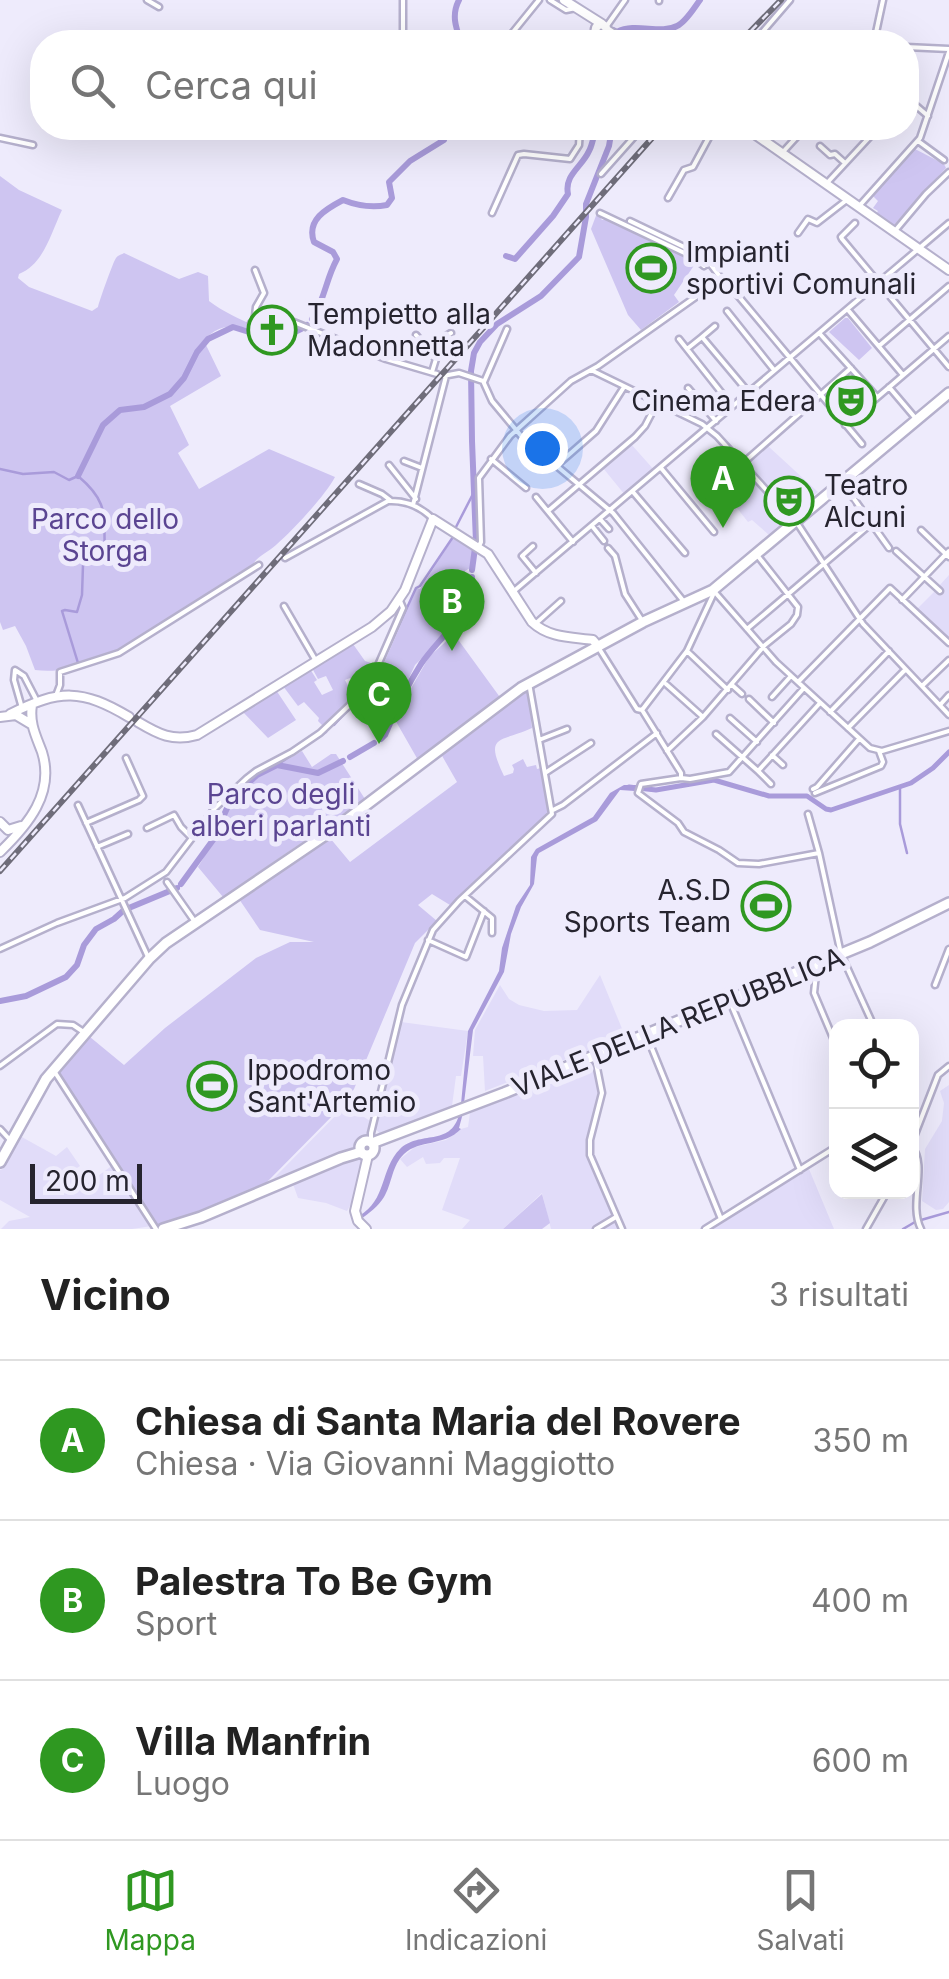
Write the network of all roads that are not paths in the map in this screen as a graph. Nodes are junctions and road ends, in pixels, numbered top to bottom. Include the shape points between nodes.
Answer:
1 (147, 0) edge
2 (403, 0) edge
3 (538, 0) edge
4 (550, 0) edge
5 (564, 0) edge
6 (625, 0) edge
7 (790, 0) edge
8 (884, 0) edge
9 (158, 7) dead end
10 (580, 9) junction
11 (403, 30) edge
12 (514, 30) edge
13 (601, 30) edge
14 (765, 30) edge
15 (877, 30) edge
16 (919, 48) edge
17 (949, 51) edge
18 (919, 108) edge
19 (928, 116) junction
20 (0, 138) edge
21 (919, 139) edge
22 (579, 140) edge
23 (631, 140) edge
24 (707, 140) edge
25 (764, 140) edge
26 (794, 140) edge
27 (867, 140) edge
28 (918, 142) joint
29 (33, 145) dead end
30 (820, 146) dead end
31 (782, 154) junction
32 (944, 160) dead end
33 (845, 163) junction
34 (949, 172) edge
35 (601, 174) dead end
36 (826, 184) junction
37 (668, 198) dead end
38 (848, 199) junction
39 (859, 207) junction
40 (492, 213) dead end
41 (600, 213) dead end
42 (630, 221) dead end
43 (855, 223) dead end
44 (949, 223) edge
45 (894, 232) junction
46 (798, 234) dead end
47 (931, 240) junction
48 (920, 250) junction
49 (931, 258) junction
50 (709, 262) junction
51 (255, 270) dead end
52 (949, 270) edge
53 (721, 279) junction
54 (878, 283) junction
55 (949, 286) edge
56 (848, 309) junction
57 (727, 311) dead end
58 (909, 320) junction
59 (714, 326) dead end
60 (507, 330) dead end
61 (451, 333) dead end
62 (820, 333) junction
63 (416, 335) dead end
64 (949, 336) edge
65 (702, 337) junction
66 (679, 339) dead end
67 (878, 346) junction
68 (427, 347) junction
69 (687, 350) junction
70 (934, 350) junction
71 (789, 360) junction
72 (949, 367) edge
73 (852, 368) junction
74 (591, 370) junction
75 (775, 371) junction
76 (440, 374) junction
77 (904, 375) junction
78 (484, 382) junction
79 (889, 386) junction
80 (624, 387) junction
81 (688, 388) dead end
82 (949, 392) edge
83 (749, 393) junction
84 (819, 396) junction
85 (876, 398) junction
86 (657, 403) junction
87 (733, 407) junction
88 (716, 420) junction
89 (917, 420) junction
90 (845, 425) junction
91 (708, 428) junction
92 (516, 430) junction
93 (862, 444) dead end
94 (734, 455) junction
95 (491, 459) junction
96 (404, 462) dead end
97 (390, 464) dead end
98 (742, 464) junction
99 (556, 466) junction
100 (422, 468) junction
101 (660, 468) junction
102 (842, 482) junction
103 (359, 484) dead end
104 (721, 484) dead end
105 (580, 485) junction
106 (526, 488) dead end
107 (632, 492) junction
108 (536, 496) dead end
109 (390, 501) junction
110 (414, 502) junction
111 (610, 510) junction
112 (548, 511) junction
113 (435, 519) junction
114 (600, 519) junction
115 (796, 522) junction
116 (872, 522) junction
117 (592, 526) junction
118 (609, 529) dead end
119 (921, 530) dead end
120 (714, 532) dead end
121 (604, 541) dead end
122 (573, 542) junction
123 (479, 546) junction
124 (533, 546) dead end
125 (608, 548) dead end
126 (889, 548) dead end
127 (896, 551) dead end
128 (685, 553) dead end
129 (756, 554) junction
130 (948, 554) edge
131 (284, 558) dead end
132 (259, 565) dead end
133 (824, 565) junction
134 (536, 573) junction
135 (924, 576) junction
136 (713, 590) junction
137 (940, 591) dead end
138 (513, 592) junction
139 (789, 595) junction
140 (561, 600) dead end
141 (902, 600) junction
142 (400, 601) junction
143 (685, 604) junction
144 (284, 606) dead end
145 (860, 619) junction
146 (643, 622) junction
147 (534, 625) junction
148 (747, 629) junction
149 (949, 644) edge
150 (591, 645) junction
151 (763, 647) junction
152 (687, 651) junction
153 (888, 651) junction
154 (949, 660) edge
155 (316, 661) junction
156 (906, 669) junction
157 (542, 676) junction
158 (791, 676) junction
159 (798, 682) junction
160 (665, 683) junction
161 (529, 684) junction
162 (60, 685) junction
163 (922, 686) junction
164 (730, 687) junction
165 (804, 688) junction
166 (742, 694) dead end
167 (68, 695) junction
168 (949, 695) edge
169 (772, 697) dead end
170 (55, 698) junction
171 (532, 699) junction
172 (749, 699) dead end
173 (820, 703) junction
174 (940, 705) junction
175 (31, 706) junction
176 (640, 710) junction
177 (830, 712) junction
178 (10, 714) junction
179 (949, 715) edge
180 (0, 718) edge
181 (703, 718) junction
182 (730, 718) dead end
183 (774, 723) junction
184 (31, 724) junction
185 (568, 728) dead end
186 (848, 728) junction
187 (949, 731) edge
188 (657, 734) junction
189 (716, 734) dead end
190 (860, 738) junction
191 (538, 740) junction
192 (757, 742) junction
193 (591, 743) dead end
194 (667, 750) junction
195 (879, 751) junction
196 (772, 755) junction
197 (126, 758) dead end
198 (742, 758) junction
199 (783, 765) dead end
200 (758, 771) junction
201 (546, 773) junction
202 (681, 778) junction
203 (770, 784) dead end
204 (78, 804) dead end
205 (553, 810) junction
206 (808, 814) dead end
207 (27, 821) junction
208 (86, 823) junction
209 (0, 825) edge
210 (147, 828) dead end
211 (128, 834) dead end
212 (192, 838) junction
213 (97, 847) junction
214 (0, 850) edge
215 (819, 854) junction
216 (166, 872) junction
217 (159, 877) junction
218 (168, 882) junction
219 (465, 896) junction
220 (122, 899) junction
221 (949, 903) edge
222 (484, 911) junction
223 (195, 922) junction
224 (492, 933) dead end
225 (428, 940) junction
226 (0, 949) edge
227 (949, 949) edge
228 (841, 954) junction
229 (149, 959) junction
230 (817, 964) junction
231 (934, 984) dead end
232 (729, 1000) junction
233 (871, 1019) edge
234 (829, 1028) edge
235 (85, 1032) junction
236 (646, 1034) junction
237 (594, 1056) junction
238 (0, 1066) edge
239 (949, 1066) edge
240 (52, 1071) junction
241 (920, 1122) edge
242 (0, 1130) edge
243 (403, 1134) junction
244 (11, 1141) junction
245 (368, 1145) junction
246 (829, 1151) edge
247 (0, 1162) edge
248 (800, 1170) junction
249 (883, 1199) edge
250 (917, 1199) edge
251 (616, 1217) junction
252 (721, 1219) junction
253 (159, 1229) edge
254 (366, 1229) edge
255 (596, 1229) edge
256 (622, 1229) edge
257 (706, 1229) edge
258 (866, 1229) edge
259 (921, 1229) edge

1 - 9 street
2 - 11 street
3 - 12 street
4 - 10 street
5 - 10 street
6 - 13 street
7 - 14 street
8 - 15 street
10 - 13 street
16 - 17 street
17 - 19 street
18 - 19 street
19 - 21 street
20 - 29 street
22 - 40 street via 570,159 518,155
23 - 35 street
24 - 37 street
25 - 31 street
26 - 31 street
27 - 33 street
28 - 32 street
28 - 39 street
30 - 33 street
31 - 36 street
33 - 36 street
34 - 45 street
36 - 38 street
38 - 39 street
38 - 46 street via 817,223 808,219
39 - 45 street
41 - 50 street via 704,266
42 - 50 street
43 - 54 street via 841,238
44 - 47 street
45 - 48 street
47 - 48 street
47 - 49 street
48 - 49 street
48 - 54 street
49 - 52 street
50 - 53 street
51 - 76 street via 264,293 252,324 291,320
53 - 71 street
53 - 74 street
54 - 56 street
54 - 58 street
55 - 58 street
56 - 62 street
56 - 67 street
57 - 75 street
58 - 67 street
58 - 70 street
59 - 65 street
60 - 78 street
61 - 68 street
62 - 71 street
62 - 73 street
63 - 68 street
64 - 70 street
65 - 69 street
65 - 83 street
66 - 69 street
67 - 77 street
68 - 76 street
69 - 87 street
70 - 72 street
70 - 77 street
71 - 75 street
71 - 84 street
73 - 84 street
73 - 85 street
74 - 80 street
74 - 92 street
75 - 83 street
76 - 78 street via 457,372
76 - 100 street
77 - 79 street
78 - 92 street
79 - 85 street
79 - 89 street
80 - 86 street
80 - 99 street via 596,431
81 - 88 street
82 - 89 main road
83 - 87 street
84 - 90 street
84 - 98 street
85 - 90 street
86 - 91 street
86 - 105 street via 640,432
87 - 88 street
88 - 91 street
89 - 102 main road
90 - 93 street
91 - 94 street
91 - 101 street
92 - 95 street
92 - 99 street
94 - 98 street
94 - 104 street via 717,472
95 - 106 street
95 - 123 street via 478,480
96 - 100 street
97 - 110 street
98 - 115 street
99 - 105 street
100 - 110 street
101 - 107 street
101 - 120 street
102 - 115 main road
102 - 116 street
103 - 109 street
105 - 111 street
105 - 112 street
107 - 111 street
107 - 128 street
108 - 112 street
109 - 110 street
109 - 131 street
110 - 113 street
111 - 114 street
111 - 143 street
112 - 122 street
113 - 123 street
113 - 142 street
114 - 117 street
114 - 118 street
115 - 129 main road
115 - 133 street
116 - 126 street
116 - 133 street
117 - 121 street
117 - 122 street
119 - 130 street
122 - 134 street
123 - 138 street
124 - 134 street via 522,556
125 - 146 street via 624,594
127 - 135 street
129 - 136 main road
129 - 139 street
130 - 135 street
132 - 162 street via 120,653 60,672
133 - 139 street
133 - 145 street
134 - 138 street
135 - 137 street
135 - 141 street
136 - 143 main road
136 - 148 street
136 - 152 street
138 - 147 street
139 - 148 street
139 - 151 street via 798,606 796,618
140 - 147 street
141 - 145 street via 890,588
141 - 149 street
142 - 155 street
142 - 212 street via 379,664 358,697 317,736 246,778
143 - 146 main road
144 - 155 street
145 - 153 street
145 - 159 street
146 - 150 main road
147 - 150 street
148 - 151 street
150 - 157 main road
150 - 176 street
151 - 158 street
151 - 164 street
152 - 160 street
152 - 164 street
153 - 156 street
153 - 177 street
154 - 163 street
155 - 167 street via 202,733 181,738 160,734 94,698
156 - 163 street
156 - 186 street
157 - 161 main road
157 - 171 street
158 - 159 street
158 - 169 street
159 - 165 street
160 - 176 street
160 - 181 street
161 - 171 street
161 - 223 main road
162 - 167 street
162 - 170 street
163 - 174 street
164 - 166 street
164 - 181 street
165 - 173 street
165 - 183 street
167 - 170 street
168 - 174 street
170 - 175 street
171 - 191 street
172 - 183 street
173 - 177 street
173 - 196 street
174 - 179 street
175 - 175 street via 24,676 16,670 14,680
175 - 178 street
175 - 184 street
176 - 188 street
177 - 186 street
178 - 180 street
178 - 184 street
181 - 194 street
182 - 192 street
183 - 192 street
184 - 207 street via 46,780
185 - 191 street
186 - 190 street
187 - 195 street
188 - 194 street
188 - 205 street
189 - 198 street
190 - 195 street
190 - 195 street via 814,791 882,766
191 - 201 street
192 - 198 street
193 - 201 street
194 - 202 street
196 - 199 street
196 - 200 street
197 - 208 street via 143,796
198 - 200 street
198 - 202 street via 729,772
200 - 203 street
201 - 205 street
202 - 215 street via 639,786 638,793 684,832 738,863
204 - 208 street
205 - 219 street
206 - 215 street
207 - 209 street via 12,830
207 - 214 street
208 - 213 street
209 - 214 street
210 - 212 street via 174,815
211 - 213 street
212 - 216 street
213 - 220 street
215 - 228 street
216 - 217 street
216 - 218 street
217 - 218 street
217 - 220 street
218 - 223 street
219 - 222 street
219 - 225 street
220 - 226 street
220 - 229 street
221 - 228 main road, VIALE DELLA REPUBBLICA
222 - 224 street via 494,919
222 - 225 street via 466,957
223 - 229 main road
225 - 245 street via 402,1005
227 - 231 street
228 - 230 main road, VIALE DELLA REPUBBLICA
228 - 233 street
229 - 235 main road
230 - 232 main road, VIALE DELLA REPUBBLICA
230 - 234 street via 813,988
232 - 236 main road, VIALE DELLA REPUBBLICA
232 - 248 street
235 - 238 street via 58,1024
235 - 240 main road
236 - 237 main road, VIALE DELLA REPUBBLICA
236 - 252 street
237 - 243 main road, VIALE DELLA REPUBBLICA
237 - 251 street via 602,1092 590,1155
239 - 241 street via 938,1074
240 - 244 main road
240 - 253 street
242 - 244 street
243 - 245 main road, VIALE DELLA REPUBBLICA
243 - 245 main road, VIALE DELLA REPUBBLICA
244 - 247 main road
245 - 253 main road, VIALE DELLA REPUBBLICA
245 - 254 street via 355,1206
246 - 248 street
248 - 252 street
249 - 258 street
250 - 259 street
251 - 255 street
251 - 256 street
252 - 257 street

